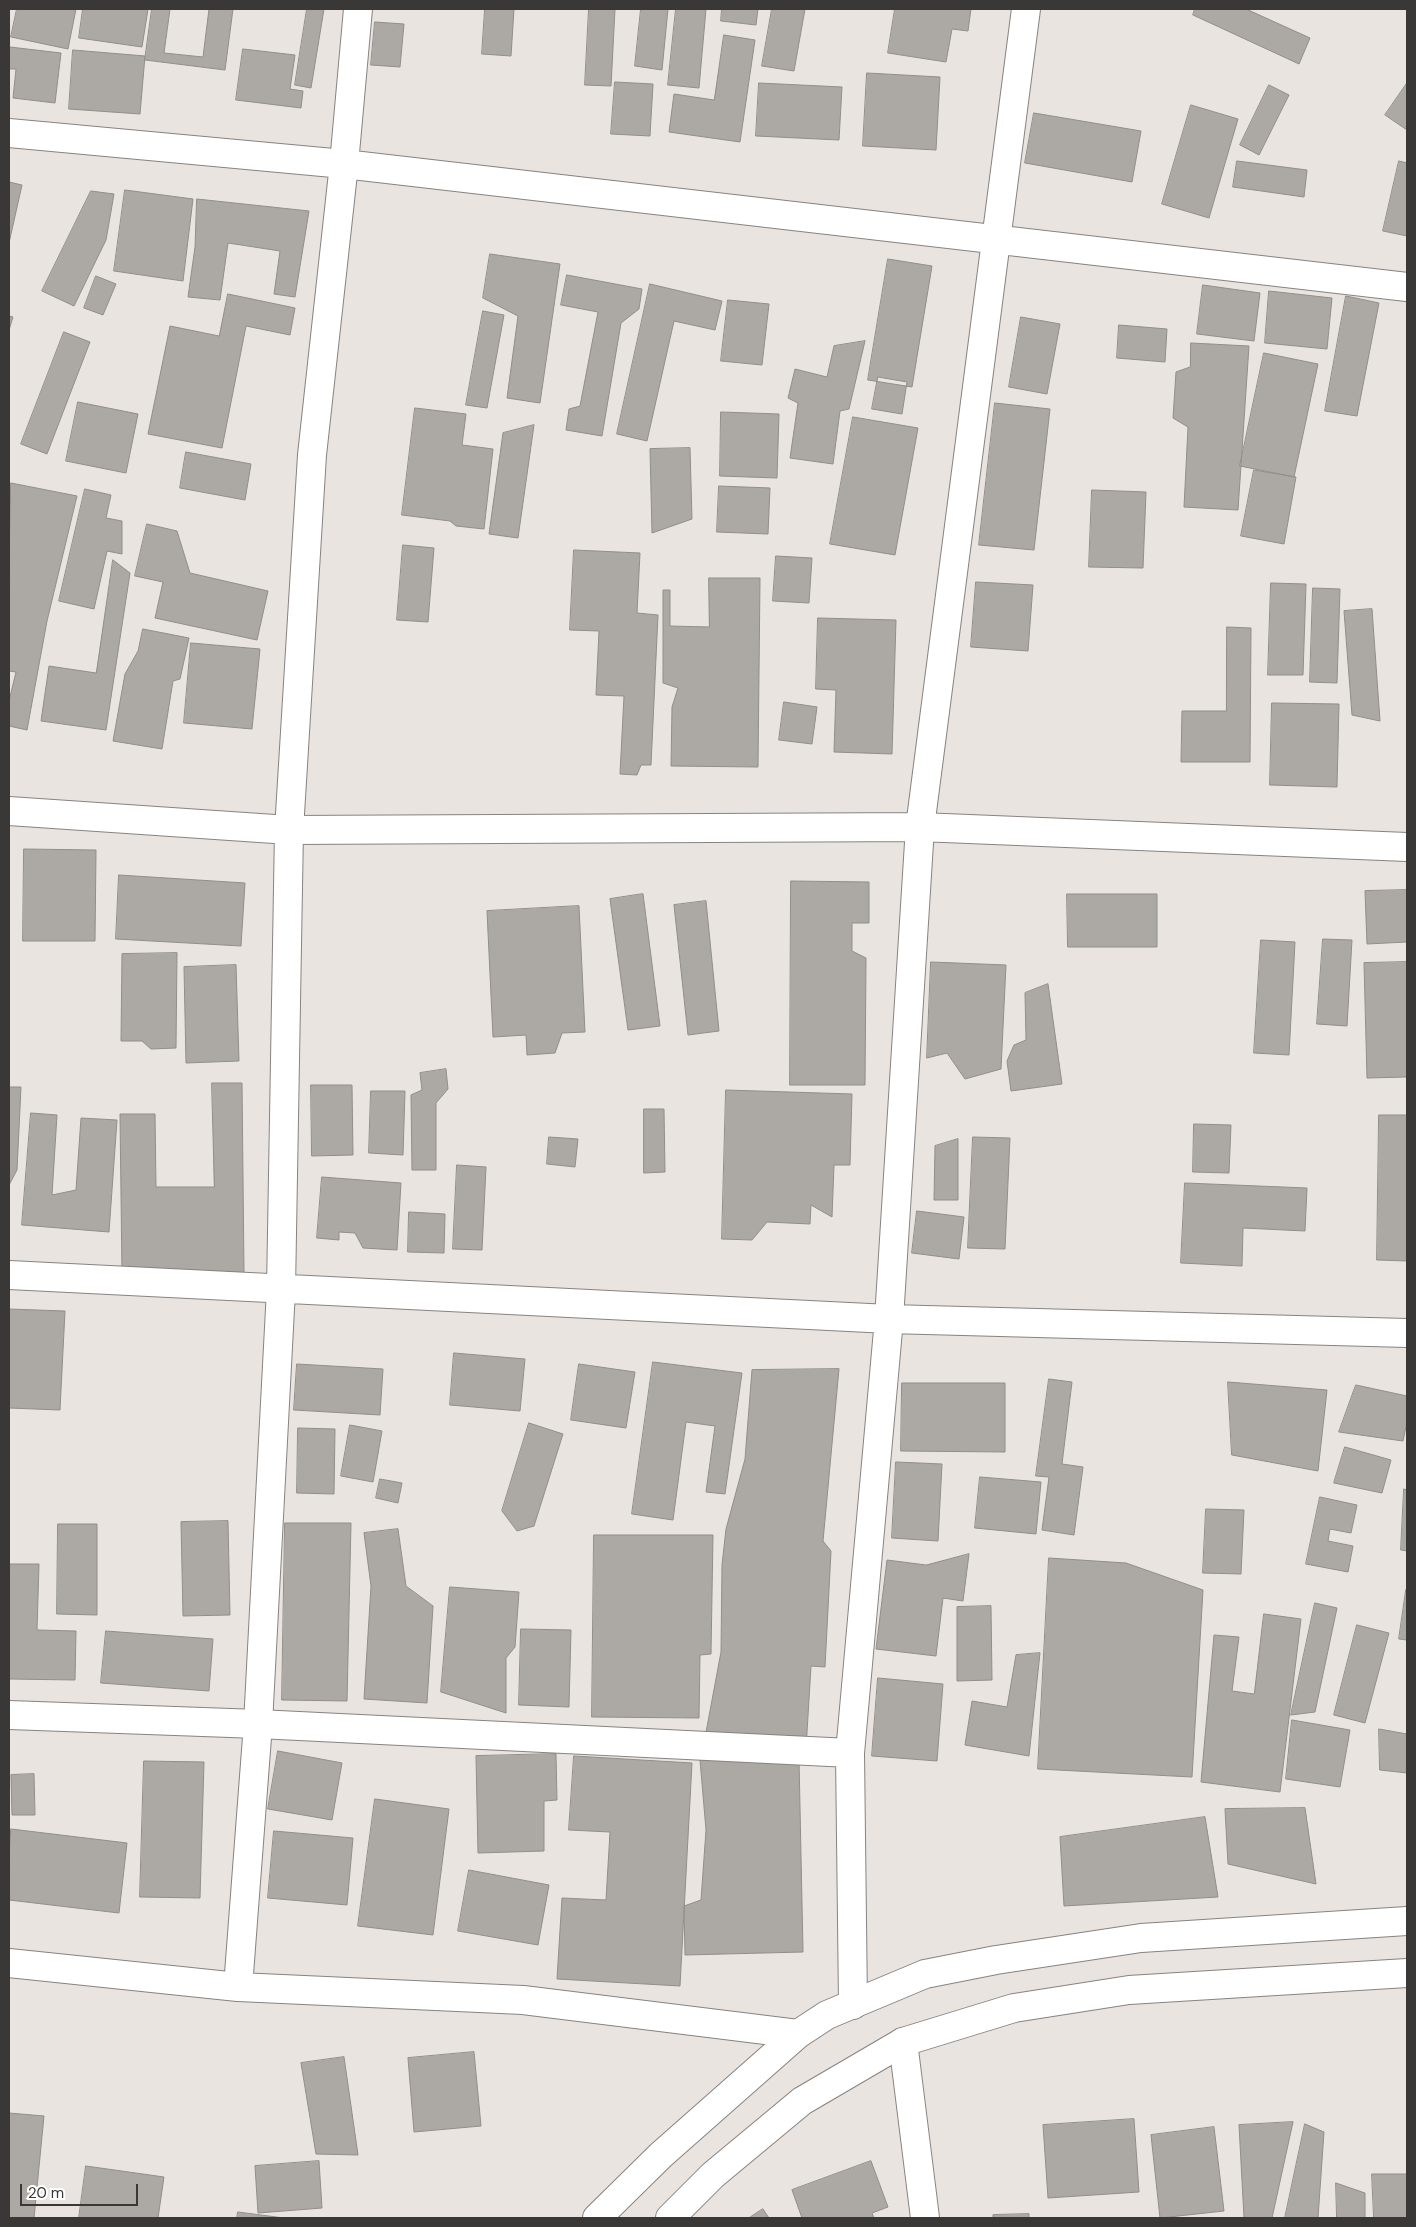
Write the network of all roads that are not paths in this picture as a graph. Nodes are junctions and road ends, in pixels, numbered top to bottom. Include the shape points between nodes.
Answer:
1 (358, 9) edge
2 (1026, 9) edge
3 (9, 133) edge
4 (344, 164) junction
5 (998, 239) junction
6 (1407, 287) edge
7 (9, 811) edge
8 (920, 827) junction
9 (289, 830) junction
10 (1407, 847) edge
11 (9, 1275) edge
12 (280, 1290) junction
13 (889, 1319) junction
14 (1407, 1333) edge
15 (9, 1715) edge
16 (258, 1724) junction
17 (850, 1754) junction
18 (1407, 1922) edge
19 (9, 1963) edge
20 (1407, 1973) edge
21 (238, 1987) junction
22 (853, 2005) junction
23 (798, 2034) junction
24 (903, 2042) junction
25 (597, 2218) edge
26 (670, 2218) edge
27 (924, 2218) edge

1 - 4 street
2 - 5 street
3 - 4 street
4 - 5 street
4 - 9 street via 312,455
5 - 6 street
5 - 8 street
7 - 9 street
8 - 9 street
8 - 10 street
8 - 13 street
9 - 12 street
11 - 12 street
12 - 13 street
12 - 16 street
13 - 14 street
13 - 17 street
15 - 16 street
16 - 17 street
16 - 21 street
17 - 22 street
18 - 22 street via 1141,1938 925,1974
19 - 21 street
20 - 24 street via 1128,1990 1014,2008
21 - 23 street via 523,2000
22 - 23 street via 827,2015
23 - 25 street via 661,2155
24 - 26 street via 802,2101 713,2175
24 - 27 street

